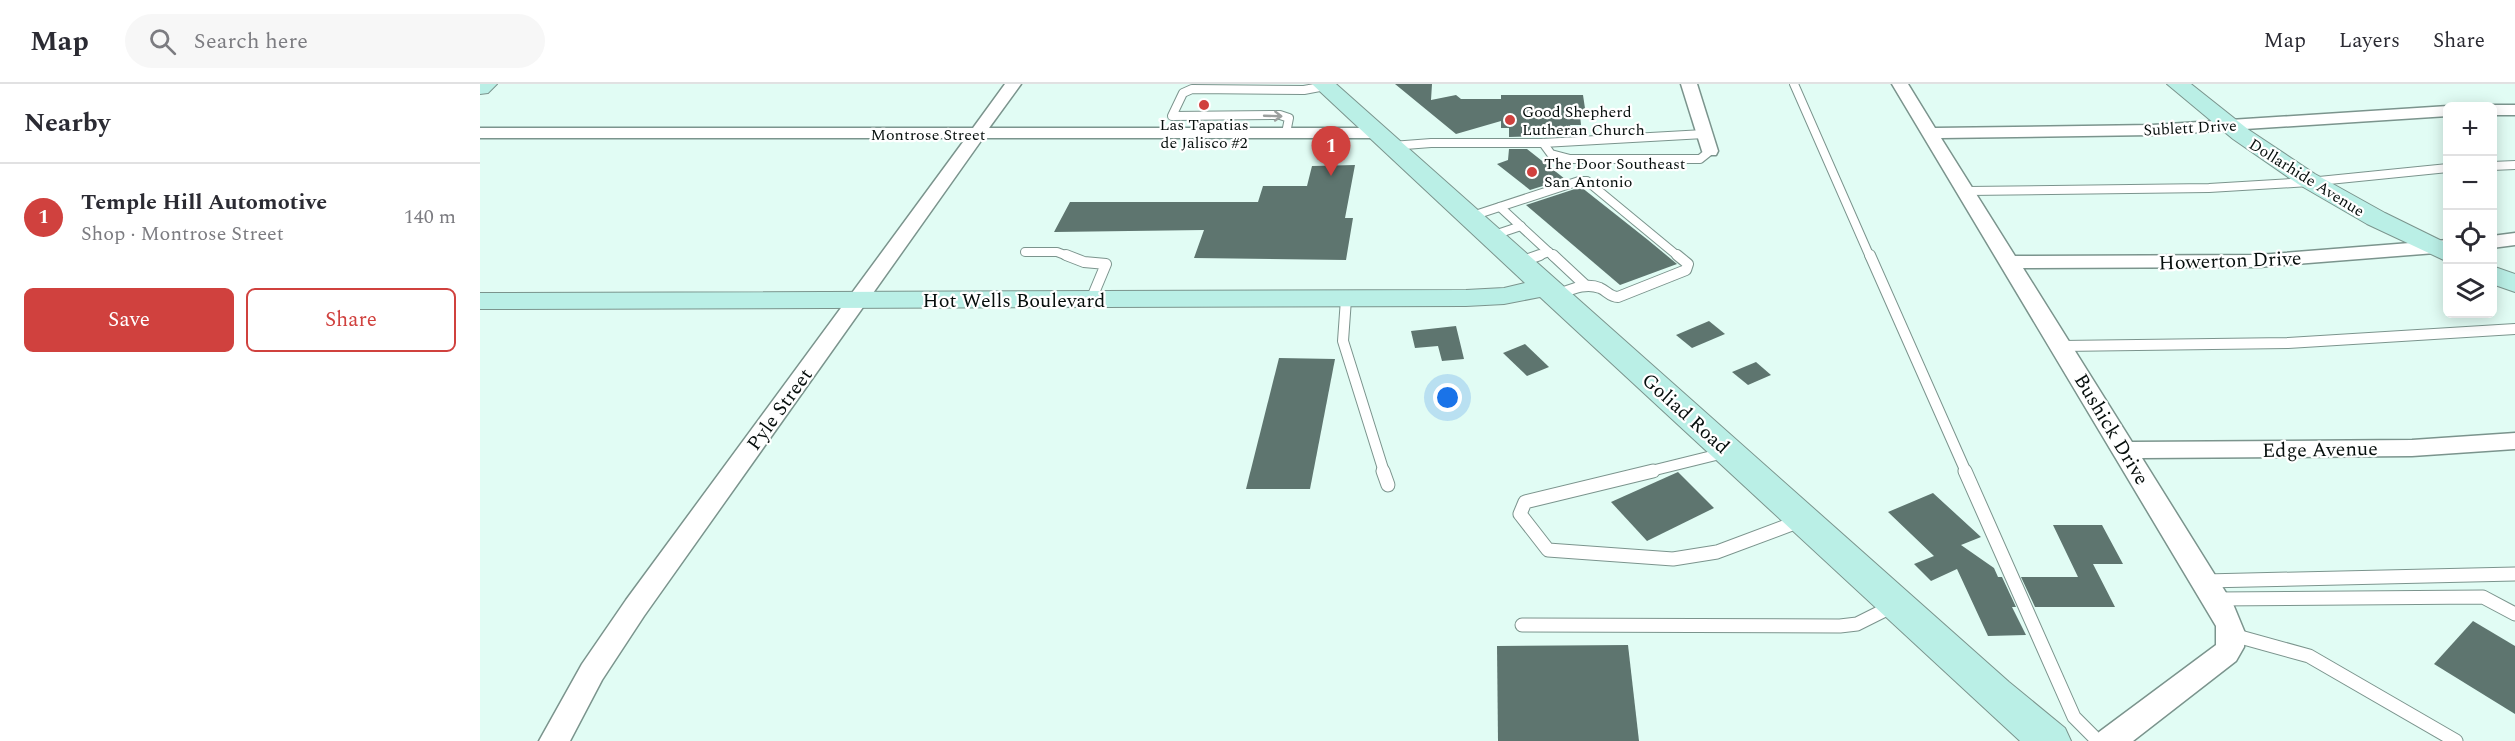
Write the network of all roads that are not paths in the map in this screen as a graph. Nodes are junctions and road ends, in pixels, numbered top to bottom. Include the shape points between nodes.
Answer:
1 (486, 84) edge
2 (1013, 84) edge
3 (1689, 84) edge
4 (1794, 84) edge
5 (1900, 84) edge
6 (2178, 84) edge
7 (1324, 85) edge
8 (480, 88) edge
9 (2497, 110) edge
10 (2515, 110) edge
11 (2443, 111) edge
12 (1172, 116) junction
13 (2226, 125) junction
14 (480, 133) edge
15 (1286, 133) junction
16 (1932, 133) junction
17 (977, 134) junction
18 (1164, 134) junction
19 (1704, 134) junction
20 (1384, 140) junction
21 (1543, 143) junction
22 (1710, 151) joint
23 (2515, 165) edge
24 (2497, 166) edge
25 (2443, 169) edge
26 (2309, 182) junction
27 (1968, 192) junction
28 (1500, 207) junction
29 (1480, 226) junction
30 (1521, 226) junction
31 (2515, 239) edge
32 (2497, 241) edge
33 (2443, 249) edge
34 (1026, 252) dead end
35 (1549, 252) junction
36 (1520, 262) junction
37 (2012, 262) junction
38 (2497, 276) edge
39 (2515, 284) edge
40 (1562, 289) junction
41 (1346, 299) junction
42 (1091, 300) junction
43 (480, 301) edge
44 (857, 301) junction
45 (2515, 329) edge
46 (2062, 346) junction
47 (2515, 441) edge
48 (2124, 450) junction
49 (1729, 452) junction
50 (1388, 485) dead end
51 (1803, 520) junction
52 (2515, 574) edge
53 (2210, 590) junction
54 (1896, 604) junction
55 (2515, 614) edge
56 (1522, 625) dead end
57 (2233, 635) junction
58 (554, 741) edge
59 (2050, 741) edge
60 (2098, 741) edge
61 (2110, 741) edge
62 (2456, 741) edge

1 - 8 street
2 - 17 street, Pyle Street
3 - 19 street
4 - 60 lane via 2074,717
5 - 16 street, Bushick Drive
6 - 13 street, Dollarhide Avenue
7 - 12 lane via 1304,90 1192,89 1183,93
7 - 20 street, Goliad Road
9 - 10 street
11 - 13 street, Sublett Drive
12 -> 15 lane via 1280,116 1289,118
12 - 18 lane
13 - 16 street, Sublett Drive
13 - 26 street, Dollarhide Avenue
14 - 17 street, Montrose Street
15 - 18 street, Montrose Street
15 - 20 street, Montrose Street
16 - 27 street, Bushick Drive
17 - 18 street, Montrose Street
17 - 44 street, Pyle Street
19 - 21 lane
19 - 22 street
20 - 21 lane
20 - 29 street, Goliad Road
21 - 22 lane via 1551,154 1570,159 1700,159
23 - 24 lane
25 - 26 lane
26 - 27 lane via 2209,188
26 - 33 street, Dollarhide Avenue
27 - 37 street, Bushick Drive
28 - 29 lane
28 - 30 lane
28 - 40 lane via 1579,181 1587,182 1688,264 1686,270 1618,297 1602,287
29 - 30 lane
29 - 36 street, Goliad Road
30 - 35 lane
31 - 32 street
33 - 37 street, Howerton Drive via 2258,261
34 - 42 lane via 1057,252 1084,262 1106,264
35 - 36 lane
35 - 40 lane
36 - 40 street, Goliad Road
37 - 46 street, Bushick Drive
38 - 39 street
40 - 41 street, Hot Wells Boulevard via 1466,298
40 - 49 street, Goliad Road
41 - 42 street, Hot Wells Boulevard
41 - 50 lane via 1343,341
42 - 44 street, Hot Wells Boulevard
43 - 44 street, Hot Wells Boulevard
44 - 58 street, Pyle Street via 635,608 592,672
45 - 46 lane via 2340,342
46 - 48 street, Bushick Drive
47 - 48 street, Edge Avenue via 2412,448
48 - 53 street, Bushick Drive
49 - 51 street, Goliad Road
49 - 51 lane via 1525,502 1520,514 1548,550 1672,559 1717,552
51 - 54 street, Goliad Road
52 - 53 lane
53 - 55 lane via 2483,597
53 - 57 street, Bushick Drive
54 - 56 lane via 1857,624 1840,626
54 - 59 street, Goliad Road
57 - 61 street via 2232,646 2226,653
57 - 62 lane via 2309,656

